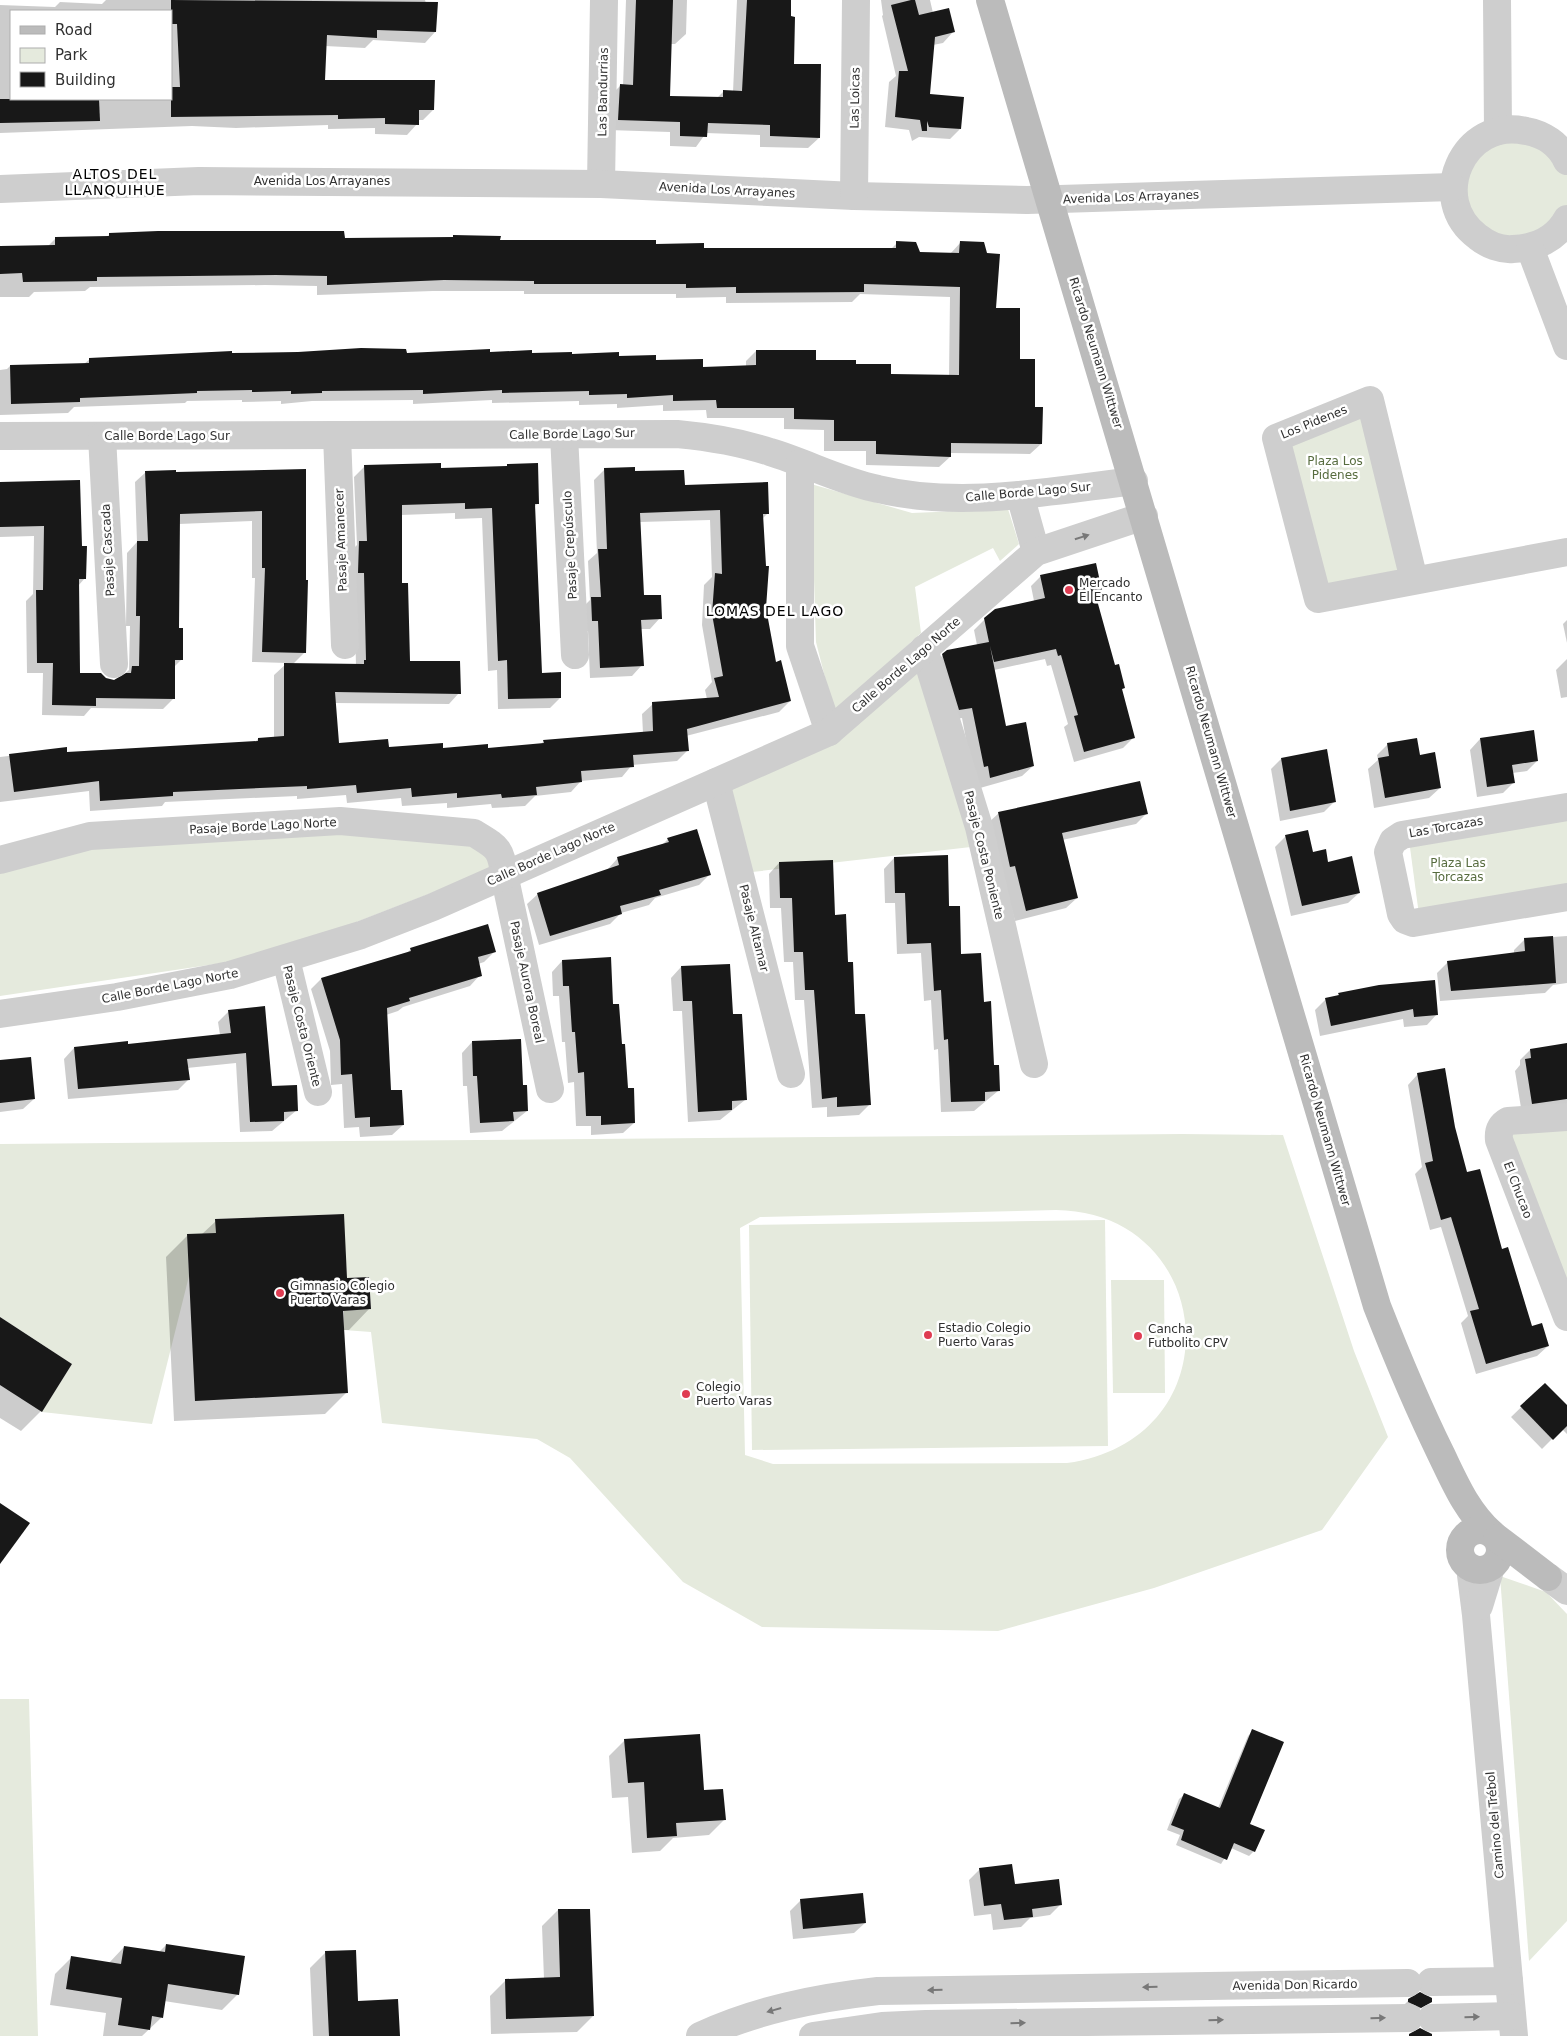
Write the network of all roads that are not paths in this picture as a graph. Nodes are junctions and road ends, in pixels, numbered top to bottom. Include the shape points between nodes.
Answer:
1 (604, 0) edge
2 (856, 0) edge
3 (990, 0) edge
4 (1497, 0) edge
5 (1498, 131) junction
6 (1567, 161) edge
7 (601, 184) junction
8 (1453, 186) junction
9 (0, 189) edge
10 (854, 196) junction
11 (1051, 200) junction
12 (1567, 219) edge
13 (1530, 248) junction
14 (1567, 346) edge
15 (337, 435) junction
16 (564, 435) junction
17 (0, 436) edge
18 (102, 436) junction
19 (800, 463) junction
20 (1134, 481) junction
21 (1020, 495) junction
22 (1144, 516) junction
23 (1036, 552) junction
24 (1567, 552) edge
25 (1414, 580) junction
26 (345, 645) dead end
27 (924, 649) junction
28 (575, 655) dead end
29 (114, 664) dead end
30 (829, 732) junction
31 (716, 782) junction
32 (1567, 807) edge
33 (0, 860) edge
34 (504, 874) junction
35 (1567, 896) edge
36 (286, 959) junction
37 (0, 1014) edge
38 (1034, 1064) dead end
39 (791, 1074) dead end
40 (550, 1089) dead end
41 (318, 1092) dead end
42 (1567, 1118) edge
43 (1567, 1317) edge
44 (1451, 1476) junction
45 (1489, 1554) junction
46 (1558, 1584) edge
47 (1509, 1981) junction
48 (1182, 1987) junction
49 (977, 1990) junction
50 (1185, 2021) junction
51 (980, 2024) junction
52 (1513, 2026) edge
53 (700, 2036) edge
54 (813, 2036) edge

1 - 7 street, Las Bandurrias
2 - 10 street, Las Loicas
3 - 11 street, Ricardo Neumann Wittwer
4 - 5 street
5 - 6 street via 1517,129 1537,133 1549,140
5 - 8 street via 1478,140 1463,155
7 - 9 street, Avenida Los Arrayanes via 199,180
7 - 10 street, Avenida Los Arrayanes
8 - 11 street, Avenida Los Arrayanes
8 - 13 street via 1458,213 1469,231 1486,243 1506,250
10 - 11 street, Avenida Los Arrayanes
11 - 20 street, Ricardo Neumann Wittwer
12 - 13 street via 1550,239
13 - 14 street
15 - 16 street, Calle Borde Lago Sur
15 - 18 street, Calle Borde Lago Sur
15 - 26 street, Pasaje Amanecer
16 - 19 street, Calle Borde Lago Sur via 653,433 710,437 772,452
16 - 28 street, Pasaje Crepúsculo
17 - 18 street, Calle Borde Lago Sur
18 - 29 street, Pasaje Cascada
19 - 21 street, Calle Borde Lago Sur via 878,490 918,496 952,499
19 - 30 street via 800,646
20 - 21 street, Calle Borde Lago Sur
20 - 22 street, Ricardo Neumann Wittwer
21 - 23 street
23 -> 22 street, Calle Borde Lago Norte
22 - 44 street, Ricardo Neumann Wittwer via 1378,1306 1409,1388
23 - 27 street, Calle Borde Lago Norte
24 - 25 street, Los Pidenes
25 - 25 street, Los Pidenes via 1318,598 1276,438 1370,400
27 - 30 street, Calle Borde Lago Norte
27 - 38 street, Pasaje Costa Poniente via 979,827
30 - 31 street, Calle Borde Lago Norte
31 - 34 street, Calle Borde Lago Norte
31 - 39 street, Pasaje Altamar
32 - 35 street, Las Torcazas via 1402,835 1393,841 1388,852 1401,914 1413,924
33 - 34 street, Pasaje Borde Lago Norte via 90,836 340,821 474,833 502,856
34 - 36 street, Calle Borde Lago Norte via 360,936
34 - 40 street, Pasaje Aurora Boreal
36 - 37 street, Calle Borde Lago Norte via 174,987
36 - 41 street, Pasaje Costa Oriente
42 - 43 street, El Chucao via 1508,1121 1498,1133
44 - 45 street, Ricardo Neumann Wittwer via 1476,1518
44 - 45 street, Ricardo Neumann Wittwer via 1463,1516 1463,1540 1473,1531 1486,1531
45 - 46 street, Ricardo Neumann Wittwer
45 - 47 street, Camino del Trébol via 1476,1615
47 - 48 street, Avenida Don Ricardo
47 - 52 street, Camino del Trébol
48 -> 49 street, Avenida Don Ricardo
48 - 50 street
49 - 51 street
49 -> 53 street, Avenida Don Ricardo via 833,1996 750,2016
51 -> 50 street
50 -> 52 street via 1420,2018
51 - 54 street via 882,2026

